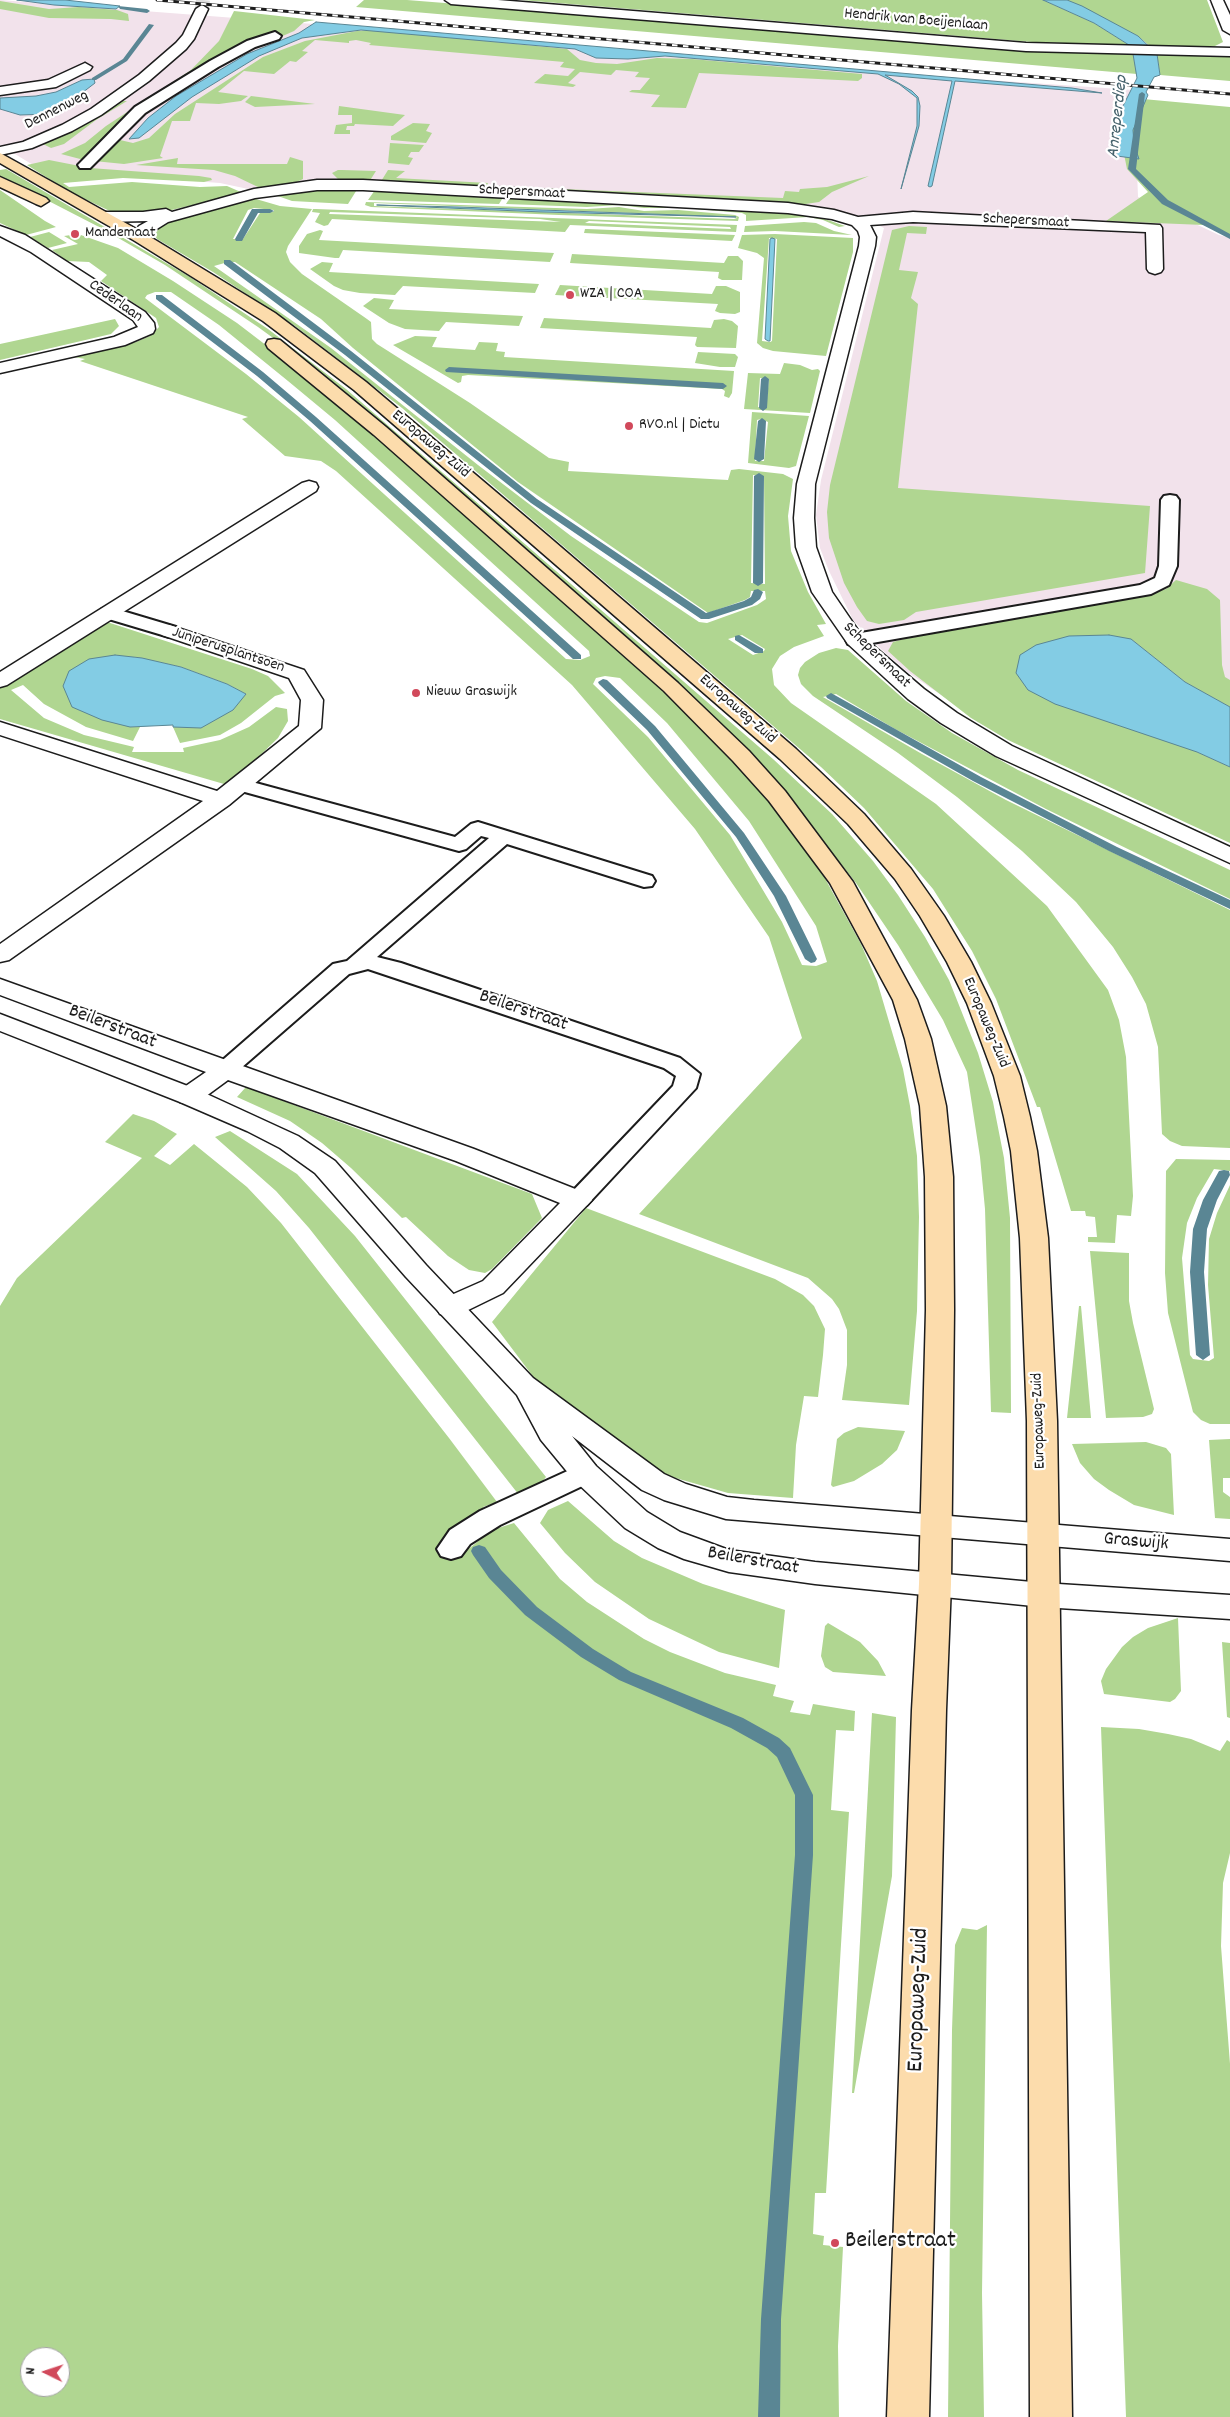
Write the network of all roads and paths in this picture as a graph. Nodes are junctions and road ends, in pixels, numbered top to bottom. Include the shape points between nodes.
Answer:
1 (451, 0) edge
2 (1223, 6) edge
3 (202, 9) tunnel mouth
4 (1230, 30) edge
5 (275, 36) dead end
6 (1230, 52) edge
7 (85, 67) dead end
8 (0, 90) edge
9 (124, 90) junction
10 (0, 139) edge
11 (0, 151) edge
12 (0, 157) edge
13 (85, 165) dead end
14 (0, 180) edge
15 (188, 211) junction
16 (103, 217) junction
17 (857, 222) junction
18 (0, 231) edge
19 (141, 238) junction
20 (1156, 269) dead end
21 (0, 368) edge
22 (309, 487) dead end
23 (1170, 500) dead end
24 (109, 613) junction
25 (169, 631) joint
26 (855, 640) junction
27 (0, 680) edge
28 (0, 728) edge
29 (241, 785) junction
30 (221, 800) junction
31 (504, 836) junction
32 (1230, 856) edge
33 (644, 881) dead end
34 (0, 956) edge
35 (355, 965) junction
36 (0, 986) edge
37 (0, 1022) edge
38 (225, 1070) junction
39 (190, 1096) junction
40 (578, 1200) junction
41 (450, 1307) junction
42 (523, 1385) junction
43 (585, 1473) junction
44 (936, 1525) junction
45 (1043, 1535) junction
46 (451, 1549) dead end
47 (1230, 1550) edge
48 (935, 1584) junction
49 (1043, 1595) junction
50 (1230, 1607) edge
51 (908, 2417) edge
52 (1051, 2417) edge

1 - 6 street, Hendrik van Boeijenlaan via 1026,47
2 - 4 street
3 - 9 street, Dennenweg via 189,36 177,51
5 - 13 lane via 251,44 214,64 140,110
7 - 8 street via 50,84
9 - 10 street, Dennenweg
9 - 11 street, Dennenweg via 96,112 67,128 27,145
12 - 16 main road, Europaweg-Zuid
14 - 44 main road, Europaweg-Zuid via 143,257 251,328 354,408 671,686 777,796 841,882 905,1000 918,1039 933,1106 940,1177
15 - 16 street, Schepersmaat via 143,217
15 - 17 street, Schepersmaat via 288,188 340,184 788,208
15 - 19 street, Schepersmaat via 151,224
16 - 19 main road, Europaweg-Zuid
17 - 20 street, Schepersmaat via 913,217 1154,228
17 - 26 street, Schepersmaat via 865,229 867,246 808,478 804,518 806,548 815,577 836,616
18 - 21 street, Cederlaan via 37,249 139,316 147,329 119,341
19 - 45 main road, Europaweg-Zuid via 269,317 398,418 826,788 878,844 922,902 959,962 979,1003 1007,1076 1022,1142 1034,1238
22 - 24 street
23 - 26 lane via 1168,566 1163,581 1145,590
24 - 25 lane, Juniperusplantsoen
24 - 27 street
25 - 29 street, Juniperusplantsoen via 297,674 312,700 310,728
26 - 32 street, Schepersmaat via 916,694 949,718 1004,750
28 - 30 street
29 - 30 street, Juniperusplantsoen
29 - 31 lane via 459,845 478,828
30 - 34 street, Juniperusplantsoen
31 - 33 lane
31 - 35 lane
35 - 38 lane, Beilerstraat via 342,969
35 - 40 lane, Beilerstraat via 368,962 393,968 672,1063 688,1074 684,1088
36 - 38 street, Beilerstraat
37 - 39 street, Beilerstraat
38 - 39 street, Beilerstraat
38 - 40 street, Beilerstraat via 465,1155
39 - 41 street, Beilerstraat via 289,1142 325,1167
40 - 41 street, Beilerstraat via 493,1287
41 - 42 street, Beilerstraat
42 - 43 street, Beilerstraat via 552,1433
42 - 44 street, Beilerstraat via 653,1482 699,1501 754,1511
43 - 46 lane via 490,1518 460,1537
43 - 48 street, Beilerstraat via 636,1520 695,1551 769,1568
44 - 45 street
44 - 48 main road, Europaweg-Zuid
45 - 47 street, Graswijk
45 - 49 main road, Europaweg-Zuid
48 - 49 street
48 - 51 main road, Europaweg-Zuid
49 - 50 street
49 - 52 main road, Europaweg-Zuid

